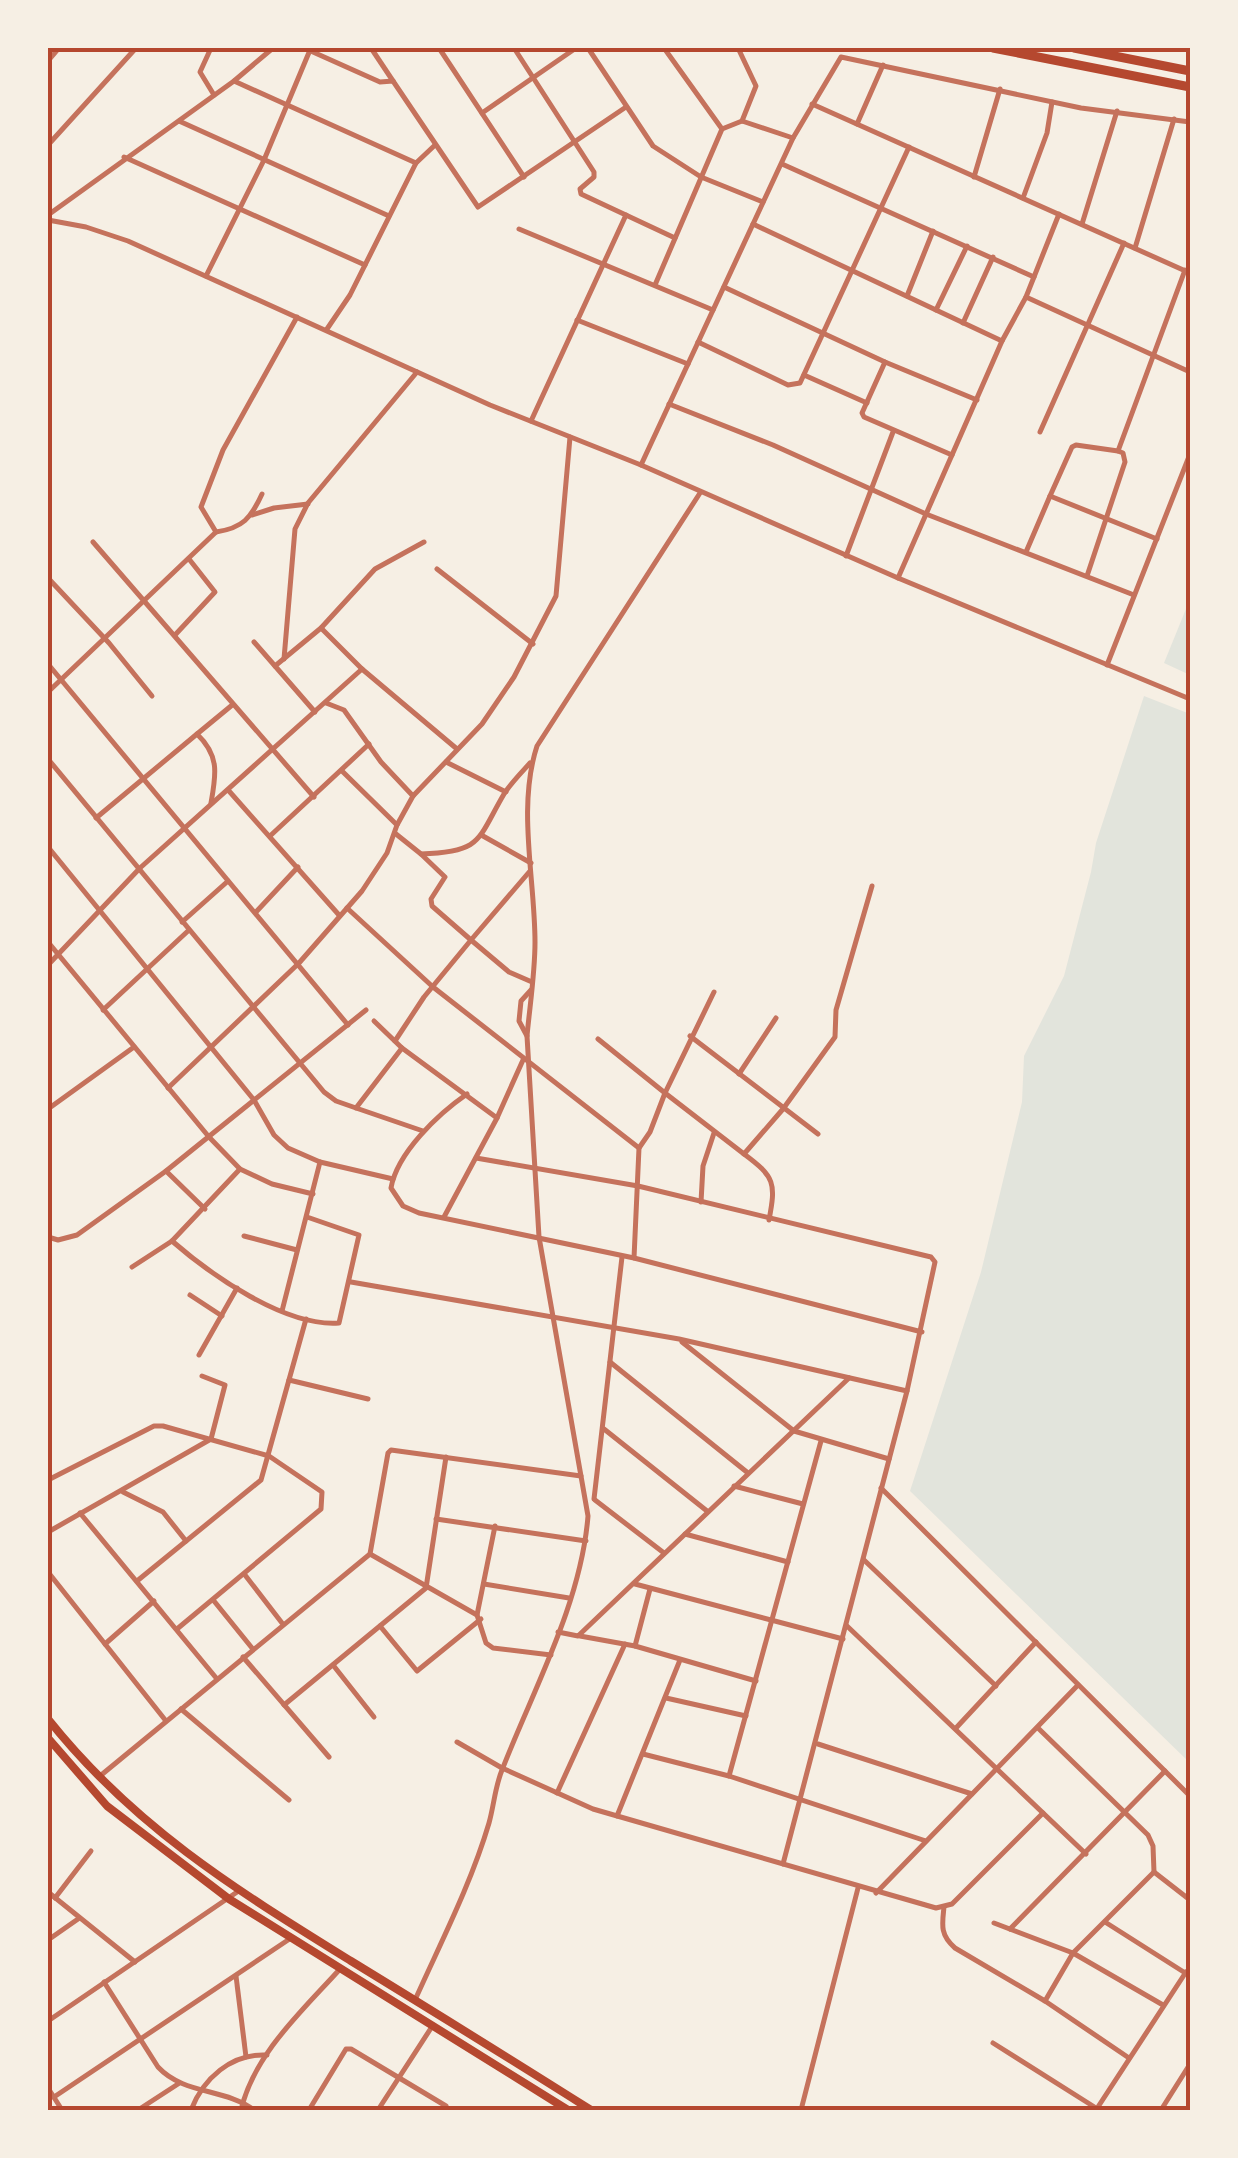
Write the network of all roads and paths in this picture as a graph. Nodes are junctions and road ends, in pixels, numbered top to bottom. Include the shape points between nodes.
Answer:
1 (59, 48) edge
2 (136, 48) edge
3 (210, 48) edge
4 (274, 48) edge
5 (371, 48) edge
6 (439, 48) edge
7 (514, 48) edge
8 (576, 48) edge
9 (588, 48) edge
10 (664, 48) edge
11 (738, 48) edge
12 (993, 48) edge
13 (1074, 48) edge
14 (307, 49) edge
15 (48, 61) edge
16 (883, 65) junction
17 (1190, 71) edge
18 (534, 77) junction
19 (234, 81) junction
20 (392, 81) junction
21 (1190, 86) edge
22 (1000, 89) junction
23 (214, 95) junction
24 (1052, 102) junction
25 (286, 103) junction
26 (812, 104) junction
27 (626, 107) junction
28 (1117, 111) junction
29 (482, 113) junction
30 (1174, 119) junction
31 (179, 121) junction
32 (742, 121) junction
33 (1190, 122) edge
34 (857, 124) junction
35 (722, 129) junction
36 (793, 138) junction
37 (576, 141) junction
38 (48, 145) edge
39 (434, 146) junction
40 (910, 147) junction
41 (124, 157) junction
42 (264, 160) junction
43 (416, 163) junction
44 (782, 164) junction
45 (524, 177) junction
46 (701, 177) junction
47 (974, 177) junction
48 (1023, 198) junction
49 (764, 203) junction
50 (881, 209) junction
51 (240, 210) junction
52 (1059, 214) junction
53 (626, 215) junction
54 (389, 216) junction
55 (48, 217) edge
56 (754, 224) junction
57 (1082, 224) junction
58 (519, 229) dead end
59 (933, 231) junction
60 (675, 238) junction
61 (1124, 243) junction
62 (967, 246) junction
63 (1135, 248) junction
64 (993, 257) junction
65 (604, 262) junction
66 (365, 265) junction
67 (852, 269) junction
68 (1188, 272) edge
69 (206, 276) junction
70 (1034, 276) junction
71 (655, 285) junction
72 (724, 287) junction
73 (907, 296) junction
74 (1026, 297) junction
75 (713, 310) junction
76 (936, 310) junction
77 (298, 317) junction
78 (577, 320) junction
79 (963, 323) junction
80 (1088, 326) junction
81 (326, 329) junction
82 (823, 333) junction
83 (1002, 341) junction
84 (698, 342) junction
85 (1153, 355) junction
86 (886, 362) junction
87 (688, 364) junction
88 (417, 372) junction
89 (1190, 372) edge
90 (804, 375) junction
91 (977, 400) junction
92 (867, 402) junction
93 (669, 404) junction
94 (532, 422) junction
95 (893, 432) junction
96 (1040, 432) dead end
97 (570, 437) junction
98 (1118, 451) junction
99 (1190, 454) edge
100 (952, 456) junction
101 (641, 465) junction
102 (872, 490) junction
103 (700, 493) junction
104 (262, 494) dead end
105 (1050, 496) junction
106 (308, 504) junction
107 (926, 514) junction
108 (252, 515) junction
109 (1107, 519) junction
110 (216, 532) junction
111 (1156, 539) junction
112 (93, 542) dead end
113 (424, 542) dead end
114 (1026, 552) junction
115 (846, 556) junction
116 (188, 558) junction
117 (437, 569) dead end
118 (1087, 576) junction
119 (48, 578) edge
120 (898, 578) junction
121 (1134, 595) junction
122 (144, 601) junction
123 (321, 628) junction
124 (174, 635) junction
125 (106, 640) junction
126 (254, 642) dead end
127 (533, 644) junction
128 (284, 659) junction
129 (48, 664) edge
130 (1107, 665) junction
131 (275, 666) junction
132 (362, 669) junction
133 (62, 680) junction
134 (48, 692) edge
135 (152, 696) dead end
136 (1190, 699) edge
137 (326, 703) junction
138 (232, 706) junction
139 (316, 712) junction
140 (198, 734) junction
141 (369, 744) junction
142 (274, 749) junction
143 (457, 749) junction
144 (48, 759) edge
145 (532, 761) junction
146 (445, 762) junction
147 (342, 771) junction
148 (143, 779) junction
149 (229, 791) junction
150 (506, 792) junction
151 (413, 796) junction
152 (314, 797) junction
153 (210, 806) junction
154 (95, 819) junction
155 (397, 825) junction
156 (184, 830) junction
157 (395, 834) junction
158 (270, 836) junction
159 (484, 836) junction
160 (48, 846) edge
161 (421, 854) junction
162 (532, 866) junction
163 (298, 867) junction
164 (140, 868) junction
165 (228, 881) junction
166 (872, 886) dead end
167 (347, 908) junction
168 (100, 910) junction
169 (255, 912) junction
170 (339, 915) junction
171 (182, 922) junction
172 (188, 930) junction
173 (471, 940) junction
174 (48, 942) edge
175 (58, 954) junction
176 (299, 963) junction
177 (48, 965) edge
178 (147, 968) junction
179 (532, 986) junction
180 (433, 987) junction
181 (714, 992) dead end
182 (252, 1004) junction
183 (102, 1010) junction
184 (366, 1010) dead end
185 (776, 1018) dead end
186 (374, 1022) dead end
187 (348, 1025) junction
188 (690, 1036) junction
189 (598, 1039) dead end
190 (395, 1041) junction
191 (211, 1046) junction
192 (134, 1047) junction
193 (402, 1048) junction
194 (300, 1062) junction
195 (525, 1062) junction
196 (738, 1074) junction
197 (168, 1088) junction
198 (665, 1093) junction
199 (467, 1094) junction
200 (254, 1100) junction
201 (356, 1108) junction
202 (48, 1109) edge
203 (783, 1109) junction
204 (497, 1118) junction
205 (423, 1131) junction
206 (714, 1132) junction
207 (818, 1134) dead end
208 (209, 1138) junction
209 (639, 1148) junction
210 (744, 1154) junction
211 (476, 1158) junction
212 (320, 1162) junction
213 (240, 1168) junction
214 (535, 1169) junction
215 (166, 1171) junction
216 (393, 1178) junction
217 (638, 1186) junction
218 (313, 1194) junction
219 (700, 1202) junction
220 (205, 1209) junction
221 (307, 1217) junction
222 (444, 1217) junction
223 (769, 1220) junction
224 (244, 1236) dead end
225 (48, 1238) edge
226 (539, 1238) junction
227 (172, 1240) junction
228 (298, 1250) junction
229 (622, 1257) junction
230 (634, 1258) junction
231 (132, 1267) dead end
232 (351, 1282) junction
233 (237, 1288) junction
234 (190, 1295) dead end
235 (282, 1310) junction
236 (551, 1315) junction
237 (222, 1316) junction
238 (306, 1319) junction
239 (614, 1327) junction
240 (922, 1332) junction
241 (679, 1340) junction
242 (199, 1355) dead end
243 (610, 1362) junction
244 (202, 1376) dead end
245 (849, 1378) junction
246 (289, 1380) junction
247 (907, 1391) junction
248 (368, 1399) dead end
249 (602, 1428) junction
250 (794, 1432) junction
251 (211, 1439) junction
252 (821, 1441) junction
253 (268, 1456) junction
254 (446, 1457) junction
255 (889, 1459) junction
256 (748, 1473) junction
257 (581, 1476) junction
258 (48, 1480) edge
259 (734, 1486) junction
260 (881, 1488) junction
261 (122, 1492) junction
262 (585, 1494) junction
263 (594, 1500) junction
264 (804, 1504) junction
265 (707, 1511) junction
266 (80, 1513) junction
267 (435, 1519) junction
268 (495, 1526) junction
269 (48, 1531) edge
270 (684, 1533) junction
271 (186, 1541) junction
272 (586, 1541) junction
273 (664, 1553) junction
274 (370, 1554) junction
275 (863, 1559) junction
276 (788, 1562) junction
277 (48, 1572) edge
278 (245, 1575) junction
279 (137, 1581) junction
280 (484, 1584) junction
281 (635, 1584) junction
282 (426, 1588) junction
283 (650, 1589) junction
284 (568, 1598) junction
285 (214, 1601) junction
286 (154, 1602) junction
287 (479, 1617) junction
288 (772, 1621) junction
289 (282, 1623) junction
290 (380, 1626) junction
291 (846, 1626) junction
292 (177, 1629) junction
293 (558, 1632) junction
294 (578, 1636) junction
295 (844, 1639) junction
296 (1036, 1642) junction
297 (105, 1644) junction
298 (626, 1644) junction
299 (635, 1646) junction
300 (252, 1648) junction
301 (551, 1655) junction
302 (243, 1658) junction
303 (680, 1660) junction
304 (334, 1666) junction
305 (217, 1678) junction
306 (756, 1682) junction
307 (1078, 1684) junction
308 (996, 1686) junction
309 (666, 1698) junction
310 (284, 1705) junction
311 (181, 1709) junction
312 (746, 1716) junction
313 (374, 1717) dead end
314 (48, 1719) edge
315 (166, 1721) junction
316 (1037, 1727) junction
317 (955, 1728) junction
318 (48, 1738) edge
319 (457, 1742) dead end
320 (817, 1744) junction
321 (643, 1754) junction
322 (329, 1757) dead end
323 (997, 1767) junction
324 (502, 1768) junction
325 (1165, 1771) junction
326 (729, 1776) junction
327 (98, 1778) junction
328 (556, 1794) junction
329 (972, 1794) junction
330 (1190, 1796) edge
331 (289, 1800) dead end
332 (801, 1800) junction
333 (1043, 1813) junction
334 (1127, 1813) junction
335 (617, 1816) junction
336 (926, 1841) junction
337 (91, 1851) dead end
338 (1086, 1854) junction
339 (784, 1864) junction
340 (1154, 1872) junction
341 (858, 1888) junction
342 (240, 1890) junction
343 (48, 1892) edge
344 (876, 1893) junction
345 (55, 1898) junction
346 (229, 1898) junction
347 (1190, 1900) edge
348 (944, 1908) junction
349 (78, 1919) junction
350 (1105, 1922) junction
351 (994, 1924) dead end
352 (1010, 1929) junction
353 (291, 1938) junction
354 (48, 1940) edge
355 (1073, 1953) junction
356 (135, 1962) junction
357 (340, 1968) junction
358 (1188, 1974) edge
359 (236, 1976) junction
360 (104, 1982) junction
361 (415, 2000) junction
362 (1044, 2001) junction
363 (1163, 2006) junction
364 (48, 2021) edge
365 (433, 2026) junction
366 (140, 2040) junction
367 (993, 2043) dead end
368 (267, 2055) junction
369 (246, 2056) junction
370 (1130, 2058) junction
371 (1190, 2064) edge
372 (400, 2077) junction
373 (178, 2084) junction
374 (48, 2088) edge
375 (199, 2090) junction
376 (54, 2097) junction
377 (243, 2102) junction
378 (446, 2106) dead end
379 (62, 2110) edge
380 (138, 2110) edge
381 (192, 2110) edge
382 (241, 2110) edge
383 (254, 2110) edge
384 (308, 2110) edge
385 (378, 2110) edge
386 (568, 2110) edge
387 (591, 2110) edge
388 (800, 2110) edge
389 (1098, 2110) edge
390 (1161, 2110) edge

1 - 15 street
2 - 38 street
3 - 23 street via 200,72
4 - 19 street
5 - 20 street
6 - 29 street
7 - 18 street
8 - 18 street
9 - 27 street
10 - 35 street
11 - 32 street via 756,86
12 - 21 highway
13 - 17 highway
14 - 20 street via 380,82
14 - 25 street
16 - 22 street
16 - 26 street via 841,58
16 - 34 street
18 - 29 street
18 - 37 street
19 - 23 street
19 - 25 street
20 - 39 street
22 - 24 street
22 - 47 street
23 - 31 street
24 - 28 street
24 - 48 street
25 - 42 street
25 - 43 street
26 - 34 street
26 - 36 street
27 - 37 street
27 - 46 street via 653,146
28 - 30 street
28 - 57 street
29 - 45 street
30 - 33 street
30 - 63 street
31 - 41 street
31 - 42 street
32 - 35 street
32 - 36 street
34 - 40 street
35 - 46 street
36 - 44 street
37 - 45 street
37 - 53 street via 595,175 581,194
39 - 43 street
39 - 45 street via 478,207
40 - 47 street
40 - 50 street
41 - 51 street
41 - 55 street
42 - 51 street
42 - 54 street
43 - 54 street
44 - 49 street
44 - 50 street
46 - 49 street
46 - 60 street
47 - 48 street
48 - 52 street
49 - 56 street
50 - 59 street
50 - 67 street
51 - 66 street
51 - 69 street
52 - 57 street
52 - 70 street
53 - 60 street
53 - 65 street
54 - 66 street
55 - 69 street via 128,241
56 - 67 street
56 - 72 street
57 - 61 street
58 - 65 street
59 - 62 street
59 - 73 street
60 - 71 street
61 - 63 street
61 - 80 street
62 - 64 street
62 - 76 street
63 - 68 street
64 - 70 street
64 - 79 street
65 - 71 street
65 - 78 street
66 - 81 street
67 - 73 street
67 - 82 street
68 - 85 street
69 - 77 street
70 - 74 street
71 - 75 street
72 - 75 street
72 - 82 street
73 - 76 street
74 - 80 street
74 - 83 street
75 - 84 street
76 - 79 street
77 - 81 street
77 - 110 street via 223,450 201,508
78 - 87 street
78 - 94 street
79 - 83 street
80 - 85 street
80 - 96 street
81 - 88 street
82 - 86 street
82 - 90 street
83 - 91 street
84 - 87 street
84 - 90 street via 788,385 800,384
85 - 89 street
85 - 98 street
86 - 91 street
86 - 92 street
87 - 93 street
88 - 94 street
88 - 106 street
90 - 92 street
91 - 100 street
92 - 95 street via 864,417
93 - 101 street
93 - 102 street
94 - 97 street
95 - 100 street
95 - 102 street
97 - 101 street
97 - 127 street via 556,596
98 - 105 street via 1072,447
98 - 109 street via 1125,462
99 - 111 street
100 - 107 street
101 - 103 street
102 - 107 street
102 - 115 street
103 - 115 street
103 - 145 street
104 - 108 street
105 - 109 street
105 - 114 street
106 - 108 street
106 - 128 street via 295,529
107 - 114 street
107 - 120 street
108 - 110 street via 238,529
109 - 111 street
109 - 118 street
110 - 116 street
111 - 121 street
112 - 122 street
113 - 123 street via 374,569
114 - 118 street
115 - 120 street
116 - 122 street
116 - 124 street via 215,592
117 - 127 street
118 - 121 street
119 - 125 street
120 - 130 street
121 - 130 street
122 - 124 street
122 - 125 street
123 - 128 street
123 - 132 street
124 - 138 street
125 - 133 street
125 - 135 street
126 - 131 street
127 - 143 street via 482,724
128 - 131 street
129 - 133 street
130 - 136 street
131 - 139 street
132 - 137 street
132 - 143 street
133 - 134 street
133 - 148 street
137 - 139 street
137 - 141 street via 344,710
138 - 140 street
138 - 142 street
139 - 142 street
140 - 148 street
140 - 153 street via 214,758
141 - 147 street
141 - 151 street
142 - 149 street
142 - 152 street
143 - 146 street
144 - 154 street
145 - 150 street
145 - 162 street
146 - 150 street
146 - 151 street
147 - 152 street
147 - 155 street
148 - 154 street
148 - 156 street
149 - 153 street
149 - 158 street
150 - 159 street
151 - 155 street
152 - 158 street
153 - 156 street
154 - 164 street
155 - 157 street
156 - 164 street
156 - 165 street
157 - 161 street
157 - 167 street
158 - 163 street
159 - 161 street via 463,848
159 - 162 street
160 - 168 street
161 - 173 street via 446,877 432,906
162 - 173 street
162 - 179 street
163 - 169 street
163 - 170 street
164 - 168 street
164 - 171 street
165 - 169 street
165 - 171 street
166 - 203 street via 836,1010 835,1037
167 - 170 street
167 - 180 street
168 - 175 street
168 - 178 street
169 - 176 street
170 - 176 street
171 - 172 street
172 - 178 street
172 - 182 street
173 - 179 street
173 - 180 street
174 - 175 street
175 - 177 street
175 - 183 street
176 - 182 street
176 - 187 street
178 - 183 street
178 - 191 street
179 - 195 street via 520,1008
180 - 190 street
180 - 195 street
181 - 188 street
182 - 191 street
182 - 194 street
183 - 192 street
184 - 187 street
185 - 196 street
186 - 190 street
187 - 194 street
188 - 196 street
188 - 198 street
189 - 198 street
190 - 193 street
191 - 197 street
191 - 200 street
192 - 197 street
192 - 202 street
193 - 199 street
193 - 201 street
194 - 200 street
194 - 201 street via 324,1092
195 - 204 street
195 - 209 street
195 - 214 street
196 - 203 street
197 - 208 street
198 - 206 street
198 - 209 street
199 - 204 street
199 - 205 street
200 - 208 street
200 - 212 street via 279,1142
201 - 205 street
203 - 207 street
203 - 210 street
204 - 211 street
205 - 216 street
206 - 210 street
206 - 219 street
208 - 213 street
208 - 215 street
209 - 217 street
210 - 223 street via 772,1180
211 - 214 street
211 - 222 street
212 - 216 street
212 - 218 street
213 - 218 street
213 - 220 street
214 - 217 street
214 - 226 street
215 - 220 street
215 - 225 street via 78,1235
216 - 222 street via 391,1188 403,1206
217 - 219 street
217 - 230 street
218 - 221 street
219 - 223 street
220 - 227 street
221 - 228 street
221 - 232 street via 359,1235
222 - 226 street
223 - 240 street via 931,1257 936,1268
224 - 228 street
226 - 229 street
226 - 236 street
227 - 231 street
227 - 233 street
228 - 235 street
229 - 230 street
229 - 239 street
230 - 240 street
232 - 236 street
232 - 238 street via 339,1323
233 - 235 street
233 - 237 street
234 - 237 street
235 - 238 street
236 - 239 street
236 - 257 street
237 - 242 street
238 - 246 street
239 - 241 street
239 - 243 street
240 - 247 street
241 - 245 street
241 - 250 street
243 - 249 street
243 - 256 street
244 - 251 street via 225,1385
245 - 247 street
245 - 250 street
246 - 248 street
246 - 253 street
247 - 255 street
249 - 263 street
249 - 265 street
250 - 252 street
250 - 256 street
251 - 253 street
251 - 258 street via 154,1426
251 - 261 street
252 - 255 street
252 - 264 street
253 - 271 street via 260,1480
253 - 278 street via 322,1492 321,1509
254 - 257 street
254 - 267 street
254 - 274 street via 388,1454
255 - 260 street
256 - 259 street
257 - 262 street
259 - 264 street
259 - 265 street
260 - 275 street
260 - 296 street
261 - 266 street
261 - 271 street via 162,1512
262 - 263 street
262 - 272 street
263 - 273 street
264 - 276 street
265 - 270 street
266 - 269 street
266 - 279 street
267 - 268 street
267 - 282 street
268 - 272 street
268 - 280 street
270 - 273 street
270 - 276 street
271 - 279 street
272 - 284 street
273 - 281 street
274 - 282 street
274 - 289 street
275 - 291 street
275 - 308 street
276 - 288 street
277 - 297 street
278 - 285 street
278 - 289 street
279 - 286 street
280 - 284 street
280 - 287 street
281 - 283 street
281 - 294 street
282 - 287 street
282 - 290 street
283 - 288 street
283 - 299 street
284 - 293 street
285 - 292 street
285 - 300 street
286 - 292 street
286 - 297 street
287 - 290 street via 417,1672
287 - 301 street via 493,1648
288 - 295 street
288 - 306 street
289 - 300 street
290 - 304 street
291 - 295 street
291 - 317 street
292 - 305 street
293 - 294 street
293 - 301 street
294 - 298 street
295 - 320 street
296 - 307 street
296 - 308 street
297 - 315 street
298 - 299 street
298 - 328 street
299 - 303 street
300 - 302 street
301 - 324 street
302 - 305 street
302 - 310 street
303 - 306 street
303 - 309 street
304 - 310 street
304 - 313 street
305 - 311 street
306 - 312 street
307 - 316 street
307 - 325 street
308 - 317 street
309 - 312 street
309 - 321 street
310 - 322 street
311 - 315 street
311 - 331 street
312 - 326 street
314 - 327 main road
315 - 327 street
316 - 323 street
316 - 334 street
317 - 323 street
318 - 346 main road via 107,1806
319 - 324 street
320 - 329 street
320 - 332 street
321 - 326 street
321 - 335 street
323 - 329 street
323 - 333 street
324 - 328 street
324 - 361 street via 467,1884
325 - 330 street
325 - 334 street
326 - 332 street
327 - 342 main road
328 - 335 street
329 - 336 street
332 - 336 street
332 - 339 street
333 - 338 street
333 - 348 street
334 - 338 street
334 - 340 street via 1148,1834
335 - 339 street
336 - 344 street
337 - 345 street
338 - 352 street
339 - 341 street
340 - 347 street
340 - 350 street
341 - 344 street
341 - 388 street
342 - 346 street
342 - 361 main road
343 - 345 street
344 - 348 street
345 - 349 street
346 - 353 main road
346 - 356 street
348 - 362 street via 945,1939
349 - 354 street
349 - 356 street
350 - 355 street
350 - 358 street
351 - 352 street
352 - 355 street
353 - 357 main road
353 - 359 street
355 - 362 street
355 - 363 street
356 - 360 street
357 - 365 main road
357 - 368 street
358 - 363 street
359 - 366 street
359 - 369 street
360 - 364 street
360 - 366 street
361 - 387 main road
362 - 370 street
363 - 370 street
365 - 372 street
365 - 386 main road
366 - 373 street
366 - 376 street
367 - 389 street
368 - 369 street
368 - 377 street
369 - 375 street
370 - 389 street
371 - 390 street
372 - 378 street
372 - 384 street via 346,2049
372 - 385 street
373 - 375 street
373 - 380 street
374 - 376 street
375 - 377 street
375 - 381 street
376 - 379 street
377 - 382 street
377 - 383 street

